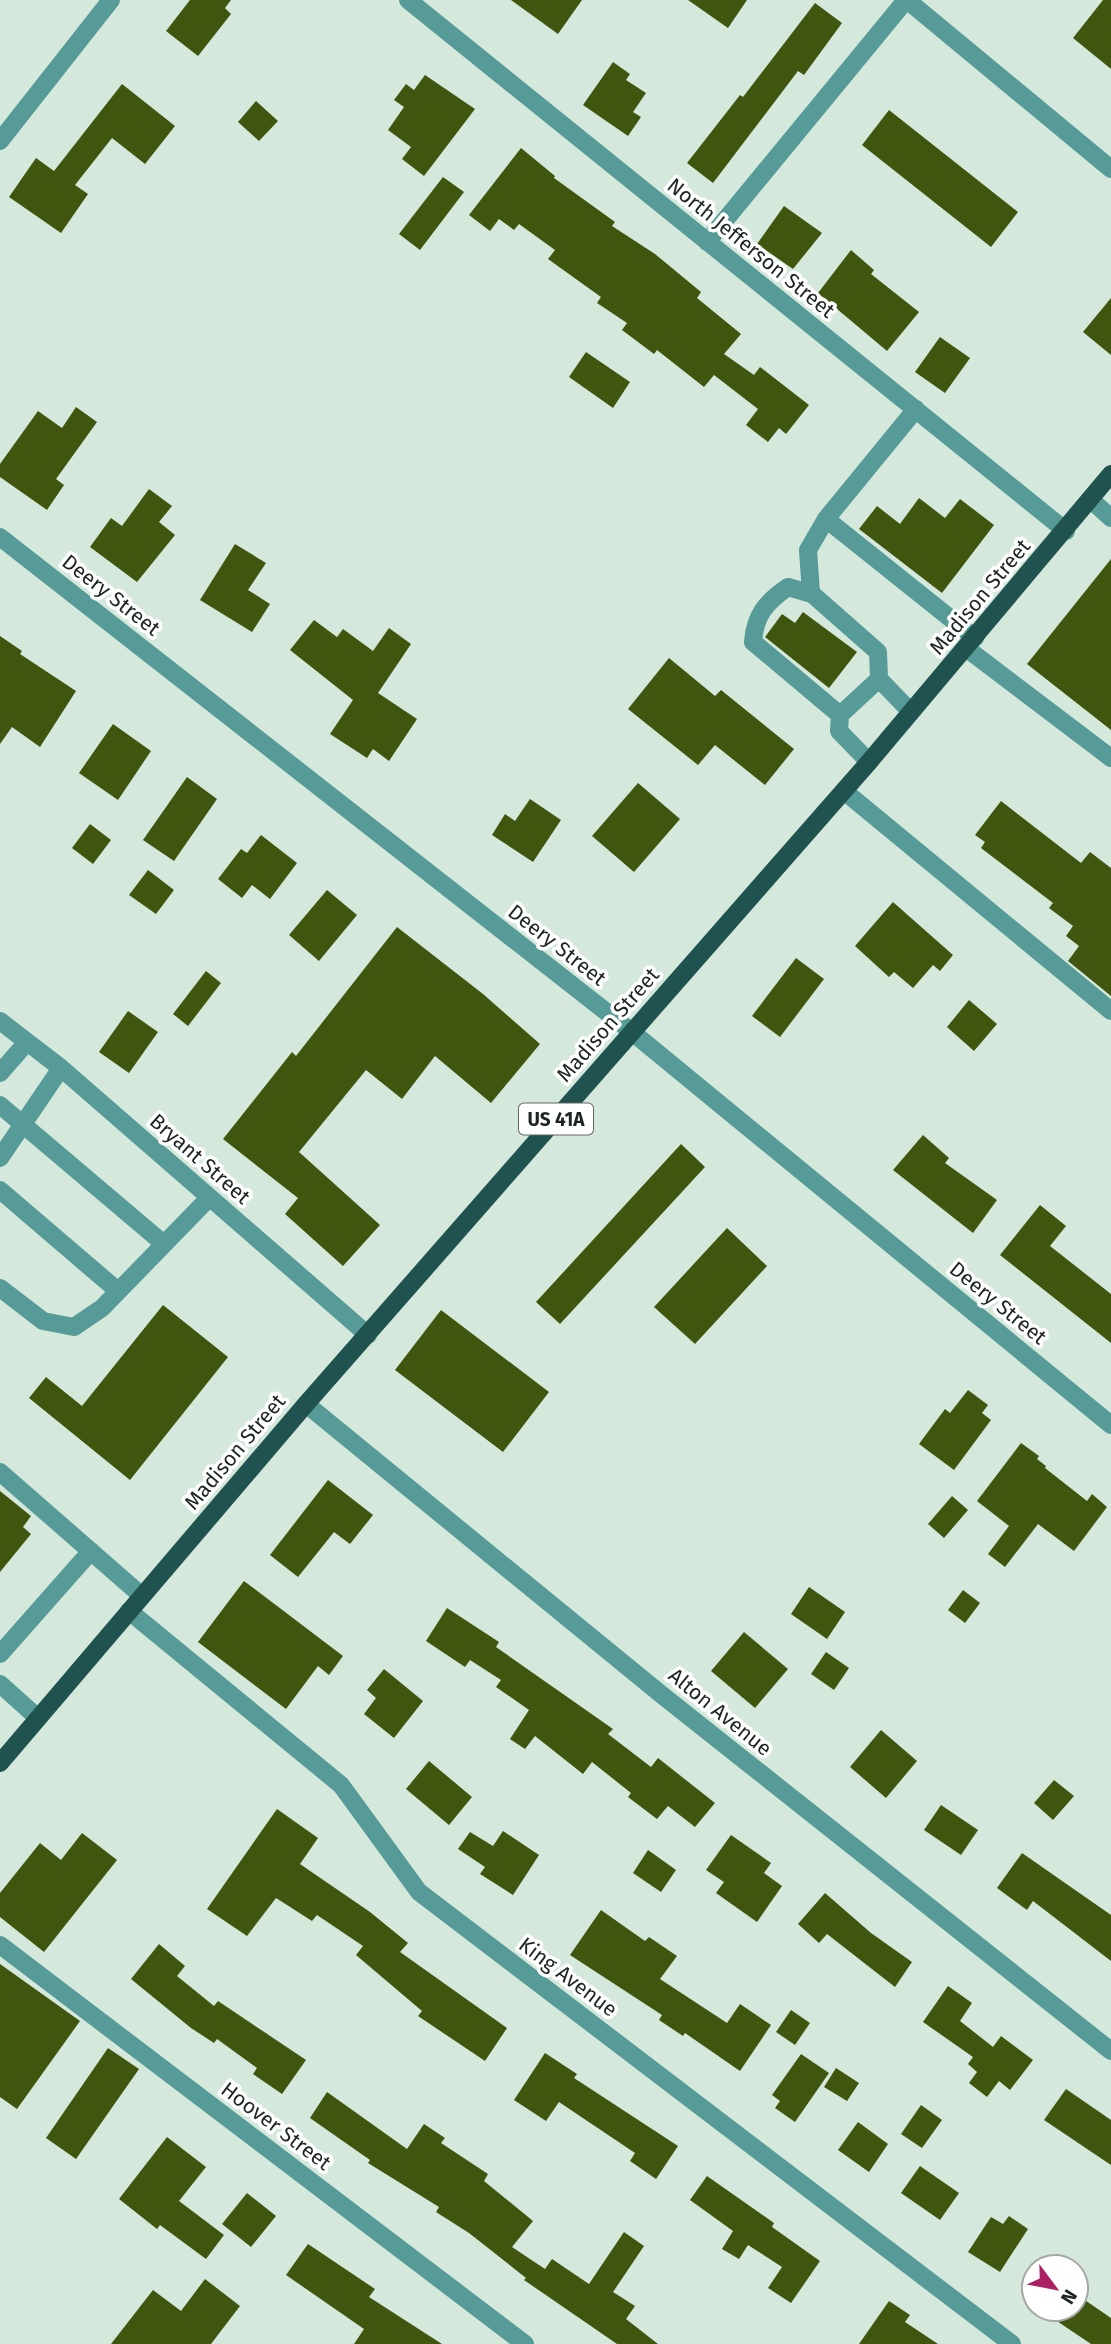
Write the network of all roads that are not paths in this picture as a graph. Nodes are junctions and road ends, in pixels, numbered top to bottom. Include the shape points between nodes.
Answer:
1 (111, 0) edge
2 (408, 0) edge
3 (907, 0) edge
4 (0, 141) edge
5 (1111, 169) edge
6 (707, 242) junction
7 (916, 409) junction
8 (1111, 474) edge
9 (1090, 499) junction
10 (1111, 518) edge
11 (826, 519) junction
12 (1066, 531) junction
13 (0, 537) edge
14 (812, 594) junction
15 (971, 643) junction
16 (879, 680) junction
17 (911, 712) junction
18 (840, 715) junction
19 (1111, 758) edge
20 (869, 762) junction
21 (844, 791) junction
22 (1111, 1011) edge
23 (0, 1021) edge
24 (632, 1032) junction
25 (27, 1042) junction
26 (61, 1068) junction
27 (0, 1073) edge
28 (0, 1105) edge
29 (24, 1126) junction
30 (0, 1158) edge
31 (0, 1190) edge
32 (209, 1198) junction
33 (164, 1244) junction
34 (0, 1288) edge
35 (118, 1291) junction
36 (368, 1335) junction
37 (306, 1404) junction
38 (1111, 1425) edge
39 (0, 1472) edge
40 (92, 1552) junction
41 (142, 1596) junction
42 (129, 1611) junction
43 (3, 1646) edge
44 (0, 1684) edge
45 (38, 1718) junction
46 (0, 1763) edge
47 (0, 1945) edge
48 (1111, 2052) edge
49 (525, 2344) edge
50 (1012, 2344) edge

1 - 4 street
2 - 6 street, North Jefferson Street
3 - 5 street
3 - 6 street
6 - 7 street, North Jefferson Street
7 - 11 street
7 - 12 street, North Jefferson Street
8 - 9 main road, Madison Street / US 41A
9 - 10 street
9 - 12 main road, Madison Street / US 41A
11 - 14 street via 808,550
11 - 15 street
12 - 15 main road, Madison Street / US 41A
13 - 24 street, Deery Street
14 - 16 street via 878,652
14 - 18 street via 788,587 768,601 755,622 753,642
15 - 17 main road, Madison Street / US 41A
15 - 19 street
16 - 17 street
16 - 18 street
17 - 20 main road, Madison Street / US 41A
18 - 20 street via 839,731
20 - 21 main road, Madison Street / US 41A
21 - 22 street
21 - 24 main road, Madison Street / US 41A
23 - 25 street, Bryant Street
24 - 36 main road, Madison Street / US 41A
24 - 38 street, Deery Street
25 - 26 street, Bryant Street
25 - 27 street
26 - 29 street
26 - 32 street, Bryant Street
28 - 29 street
29 - 30 street
29 - 33 street
31 - 35 street
32 - 33 street
32 - 36 street, Bryant Street
33 - 35 street
34 - 35 street via 43,1321 74,1326
36 - 37 main road, Madison Street / US 41A
37 - 41 main road, Madison Street / US 41A
37 - 48 street, Alton Avenue via 662,1696
39 - 40 street
40 - 41 street
40 - 43 street
41 - 42 main road, Madison Street / US 41A
42 - 45 main road, Madison Street / US 41A
42 - 50 street, King Avenue via 341,1785 419,1892
44 - 45 street
45 - 46 main road, Madison Street / US 41A
47 - 49 street, Hoover Street

